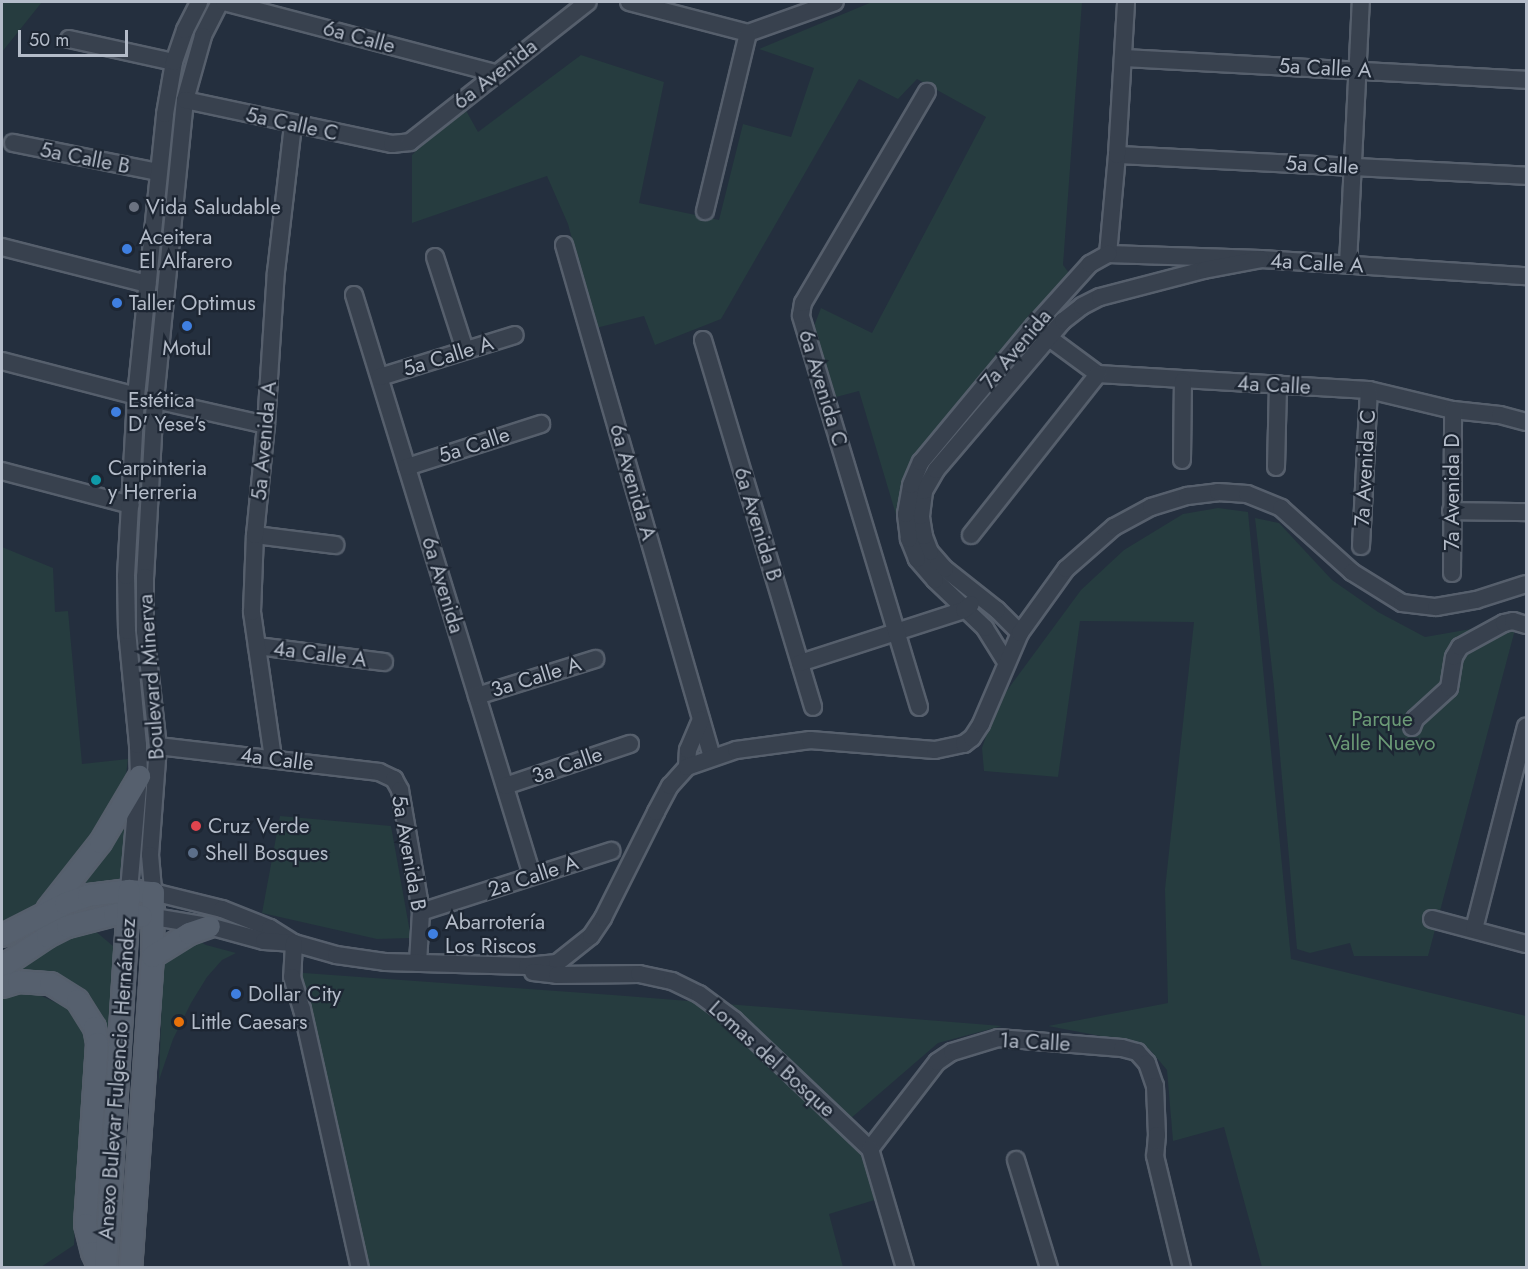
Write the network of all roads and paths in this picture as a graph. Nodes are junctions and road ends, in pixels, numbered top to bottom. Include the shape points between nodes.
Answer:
1 (199, 2) edge
2 (222, 2) edge
3 (588, 2) edge
4 (629, 2) edge
5 (835, 2) edge
6 (1126, 2) edge
7 (1361, 2) edge
8 (748, 33) junction
9 (69, 39) dead end
10 (1123, 58) junction
11 (174, 62) junction
12 (1358, 69) junction
13 (494, 73) junction
14 (1527, 80) edge
15 (927, 92) dead end
16 (185, 100) junction
17 (293, 125) junction
18 (13, 143) dead end
19 (400, 144) joint
20 (1117, 156) junction
21 (1353, 166) junction
22 (158, 172) junction
23 (1527, 176) edge
24 (705, 211) dead end
25 (564, 245) dead end
26 (2, 247) edge
27 (1108, 254) junction
28 (435, 256) dead end
29 (1261, 259) junction
30 (1348, 264) junction
31 (1527, 276) edge
32 (147, 284) junction
33 (354, 295) dead end
34 (1034, 326) junction
35 (515, 335) dead end
36 (1048, 338) junction
37 (703, 340) dead end
38 (465, 350) junction
39 (2, 362) edge
40 (1098, 374) junction
41 (380, 378) junction
42 (1183, 381) junction
43 (1278, 384) junction
44 (1369, 390) junction
45 (136, 396) junction
46 (155, 400) junction
47 (1453, 410) junction
48 (970, 417) junction
49 (1527, 422) edge
50 (541, 424) dead end
51 (266, 425) junction
52 (1182, 460) dead end
53 (407, 467) junction
54 (1276, 467) dead end
55 (2, 471) edge
56 (130, 505) junction
57 (1451, 511) junction
58 (1527, 512) edge
59 (255, 535) junction
60 (971, 535) dead end
61 (335, 545) dead end
62 (1360, 546) dead end
63 (1452, 573) dead end
64 (1527, 584) edge
65 (978, 598) junction
66 (964, 610) junction
67 (1527, 626) edge
68 (897, 632) junction
69 (1020, 633) junction
70 (257, 646) junction
71 (595, 659) dead end
72 (384, 662) dead end
73 (1006, 662) junction
74 (800, 663) junction
75 (477, 696) junction
76 (813, 707) dead end
77 (919, 707) dead end
78 (701, 720) junction
79 (1527, 727) edge
80 (1412, 728) dead end
81 (630, 744) dead end
82 (158, 746) junction
83 (712, 757) junction
84 (273, 758) junction
85 (687, 767) junction
86 (139, 776) junction
87 (394, 779) joint
88 (505, 786) junction
89 (611, 851) dead end
90 (532, 875) junction
91 (129, 890) junction
92 (153, 892) junction
93 (421, 912) junction
94 (43, 914) junction
95 (128, 915) junction
96 (154, 918) junction
97 (1432, 919) dead end
98 (209, 926) junction
99 (1473, 929) junction
100 (2, 935) edge
101 (294, 943) junction
102 (1527, 944) edge
103 (153, 957) junction
104 (418, 963) junction
105 (489, 965) junction
106 (2, 966) edge
107 (2, 986) edge
108 (870, 1149) junction
109 (1016, 1160) dead end
110 (99, 1268) edge
111 (105, 1268) edge
112 (130, 1268) edge
113 (360, 1268) edge
114 (905, 1268) edge
115 (1049, 1268) edge
116 (1182, 1268) edge

1 - 11 street, Boulevard Minerva
2 - 13 street, 6a Calle
2 - 16 street, Boulevard Minerva via 199,46
3 - 13 street, 6a Avenida
4 - 8 street
5 - 8 street
6 - 10 street
7 - 12 street
8 - 24 street
9 - 11 street
10 - 12 street, 5a Calle A
10 - 20 street
11 - 22 street, Boulevard Minerva
12 - 14 street, 5a Calle A
12 - 21 street
13 - 19 street, 6a Avenida via 410,142
15 - 68 street, 6a Avenida C via 803,303 801,315
16 - 17 street, 5a Calle C
16 - 46 street, Boulevard Minerva
17 - 19 street, 5a Calle C
17 - 51 street, 5a Avenida A via 276,272
18 - 22 street, 5a Calle B
20 - 21 street, 5a Calle
20 - 27 street
21 - 23 street, 5a Calle
21 - 30 street
22 - 32 street, Boulevard Minerva
25 - 78 street, 6a Avenida A
26 - 32 street
27 - 29 street, 4a Calle A
27 - 34 street, 7a Avenida via 1090,264
28 - 38 street
29 - 30 street, 4a Calle A
29 - 36 street, 7a Avenida via 1100,297 1063,321
30 - 31 street, 4a Calle A
32 - 45 street, Boulevard Minerva
33 - 41 street, 6a Avenida
34 - 36 street
34 - 48 street, 7a Avenida
35 - 38 street, 5a Calle A
36 - 40 street
36 - 48 street, 7a Avenida
37 - 74 street, 6a Avenida B
38 - 41 street, 5a Calle A
39 - 45 street
40 - 42 street, 4a Calle
40 - 60 street
41 - 53 street, 6a Avenida
42 - 43 street, 4a Calle
42 - 52 street
43 - 44 street, 4a Calle
43 - 54 street
44 - 47 street, 4a Calle
44 - 62 street, 7a Avenida C
45 - 56 street, Boulevard Minerva
46 - 51 street
46 - 82 street, Boulevard Minerva via 145,631
47 - 49 street, 4a Calle
47 - 57 street, 7a Avenida D
48 - 65 street, 7a Avenida via 924,491 921,516 930,552
48 - 66 street, 7a Avenida via 921,462 911,485 906,514 909,539 917,559
50 - 53 street, 5a Calle
51 - 59 street, 5a Avenida A
53 - 75 street, 6a Avenida
55 - 56 street
56 - 86 street, Boulevard Minerva via 127,631
57 - 58 street
57 - 63 street, 7a Avenida D
59 - 61 street
59 - 70 street, 5a Avenida A via 252,612
64 - 69 street via 1476,600 1436,607 1402,603 1352,572 1281,508 1247,494 1218,492 1187,495 1151,507 1114,526 1066,569
65 - 66 street
65 - 69 street, 7a Avenida
66 - 68 street
66 - 73 street, 7a Avenida via 985,628
67 - 80 street via 1513,621 1504,623 1460,647 1454,657 1449,688 1415,719
68 - 74 street
68 - 77 street, 6a Avenida C
69 - 73 street
70 - 72 street, 4a Calle A
70 - 84 street, 5a Avenida A
71 - 75 street, 3a Calle A
73 - 83 street via 972,738 954,747 917,749 810,740
74 - 76 street, 6a Avenida B
75 - 88 street, 6a Avenida
78 - 83 street, 6a Avenida A
78 - 85 street via 693,732
79 - 99 street
81 - 88 street, 3a Calle
82 - 84 street, 4a Calle
82 - 92 street, Boulevard Minerva via 150,855
83 - 85 street
84 - 87 street, 4a Calle via 379,772
85 - 105 street via 670,786 591,936 557,963
86 - 91 street, Boulevard Minerva
86 - 94 main road via 94,851
87 - 93 street, 5a Avenida B via 400,790
88 - 90 street, 6a Avenida
89 - 90 street, 2a Calle A
90 - 93 street, 2a Calle A
91 - 92 main road
91 - 94 main road via 88,895
91 - 95 main road, Anexo Bulevar Fulgencio Hernández
92 - 96 main road, Anexo Bulevar Fulgencio Hernández
92 - 101 street via 222,909 270,928
93 - 104 street, 5a Avenida B
94 - 100 main road
95 - 96 main road
95 - 106 main road via 67,926
95 - 111 main road, Anexo Bulevar Fulgencio Hernández
96 - 98 street
96 - 103 main road, Anexo Bulevar Fulgencio Hernández
97 - 99 street
98 - 101 street via 264,941
98 - 103 main road via 182,937
99 - 102 street
101 - 104 street via 360,959
101 - 113 street via 292,977
103 - 112 main road, Anexo Bulevar Fulgencio Hernández
104 - 105 street
105 - 108 street, Lomas del Bosque via 557,975 639,974 672,981 699,994 734,1020
107 - 110 main road via 18,981 50,983 77,1000 94,1027 97,1043 86,1224
108 - 114 street
108 - 116 street, 1a Calle via 937,1062 952,1052 998,1038 1122,1048 1137,1053 1146,1063 1155,1086 1155,1156
109 - 115 street

